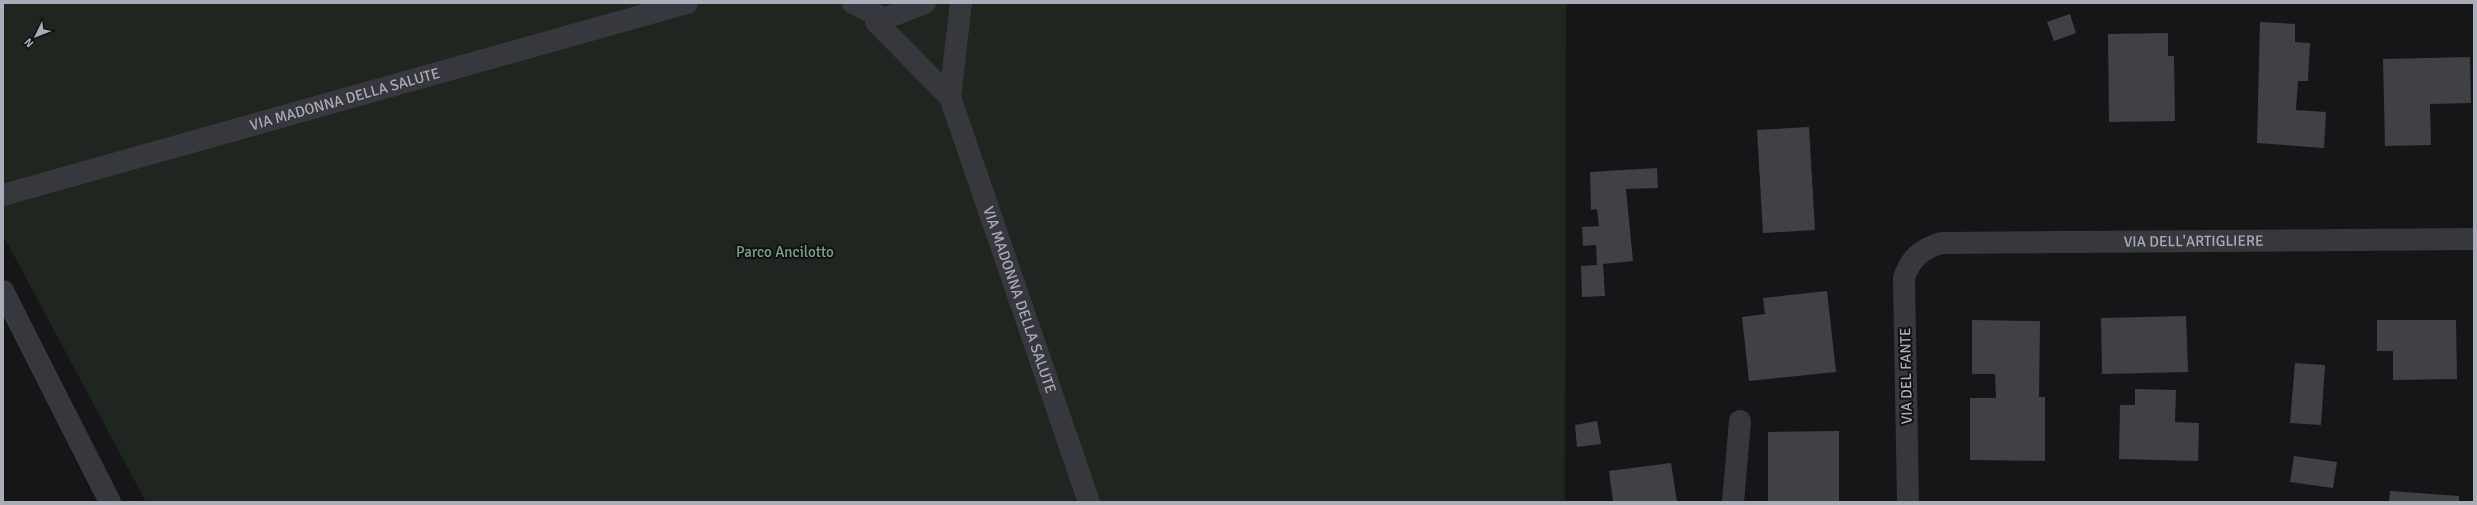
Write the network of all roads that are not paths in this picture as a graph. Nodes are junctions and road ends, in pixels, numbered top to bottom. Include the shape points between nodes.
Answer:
1 (687, 3) edge
2 (853, 3) edge
3 (925, 3) edge
4 (961, 3) edge
5 (885, 19) junction
6 (950, 97) junction
7 (3, 195) edge
8 (2474, 239) edge
9 (1917, 255) joint
10 (3, 290) edge
11 (1740, 421) dead end
12 (110, 502) edge
13 (1089, 502) edge
14 (1733, 502) edge
15 (1908, 502) edge

1 - 7 street, VIA MADONNA DELLA SALUTE
2 - 5 street
3 - 5 street
4 - 6 street, VIA MADONNA DELLA SALUTE
5 - 6 street, VIA MADONNA DELLA SALUTE via 876,22
6 - 13 street, VIA MADONNA DELLA SALUTE
8 - 9 street, VIA DELL'ARTIGLIERE via 1941,243 1927,247
9 - 15 street, VIA DEL FANTE via 1908,265 1904,278
10 - 12 street
11 - 14 street

